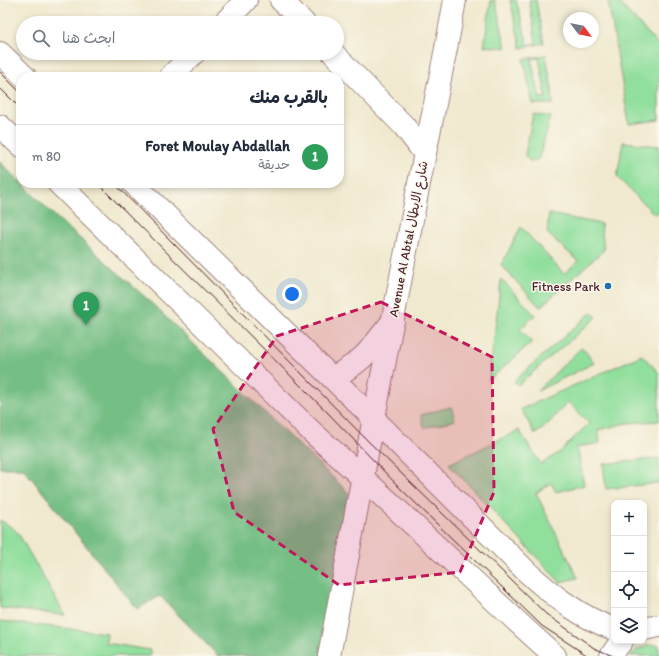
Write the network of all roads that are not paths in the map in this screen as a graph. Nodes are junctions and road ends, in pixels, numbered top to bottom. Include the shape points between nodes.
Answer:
1 (246, 0) edge
2 (281, 0) edge
3 (455, 0) edge
4 (231, 16) edge
5 (297, 16) edge
6 (0, 53) edge
7 (187, 60) edge
8 (340, 60) edge
9 (20, 72) edge
10 (175, 72) edge
11 (0, 126) edge
12 (16, 141) edge
13 (425, 154) junction
14 (63, 188) edge
15 (138, 188) edge
16 (393, 321) junction
17 (332, 378) junction
18 (374, 419) junction
19 (362, 478) junction
20 (659, 626) edge
21 (611, 628) edge
22 (647, 628) edge
23 (620, 644) edge
24 (329, 656) edge
25 (555, 656) edge
26 (611, 656) edge

1 - 4 main road
2 - 5 main road
3 - 13 main road, Avenue Al Abtal شارع الابطال
6 - 9 main road
7 - 10 main road
8 - 13 main road via 404,126
11 - 12 main road
13 - 16 main road, Avenue Al Abtal شارع الابطال
14 - 19 main road
15 - 17 main road
16 - 17 main road via 362,358
16 - 18 main road, Avenue Al Abtal شارع الابطال
17 - 18 main road
18 - 19 main road, Avenue Al Abtal شارع الابطال
18 - 21 main road via 542,587 572,608
19 - 24 main road, Avenue Al Abtal شارع الابطال
19 - 25 main road
20 - 22 main road
23 - 26 main road

